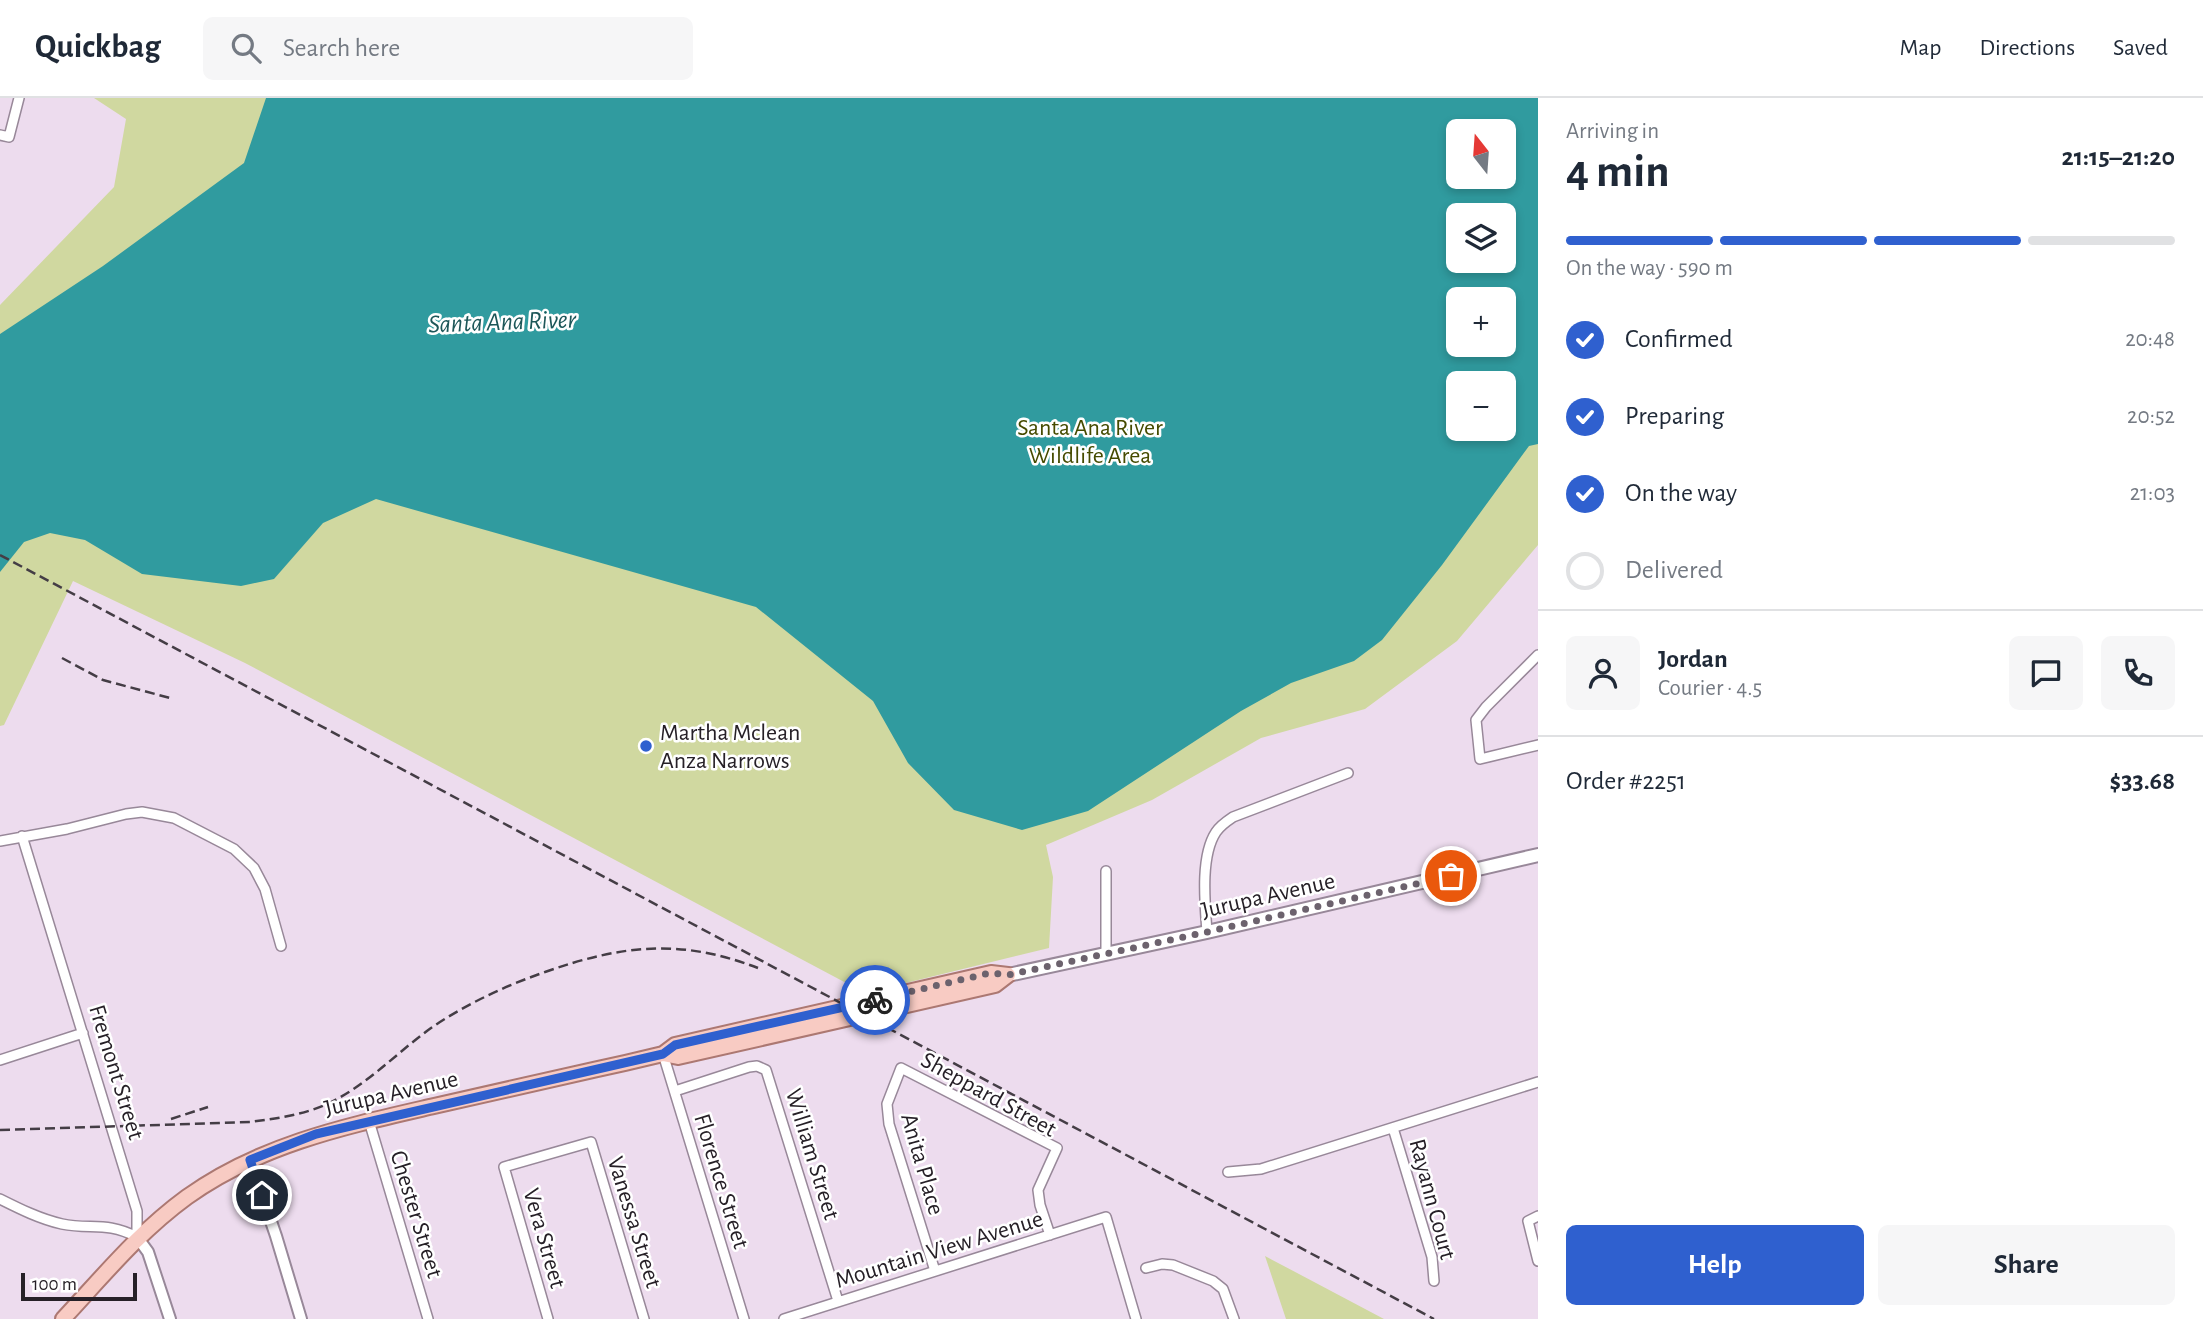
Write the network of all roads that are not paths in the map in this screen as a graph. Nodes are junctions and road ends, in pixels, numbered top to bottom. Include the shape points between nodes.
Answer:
1 (19, 98) edge
2 (4, 136) edge
3 (1538, 655) edge
4 (1538, 746) edge
5 (1349, 774) dead end
6 (22, 836) junction
7 (0, 841) edge
8 (1538, 855) edge
9 (1106, 871) dead end
10 (1207, 932) junction
11 (281, 946) dead end
12 (1106, 954) junction
13 (1008, 975) joint
14 (83, 1033) junction
15 (663, 1054) junction
16 (0, 1060) edge
17 (901, 1068) joint
18 (1538, 1082) edge
19 (675, 1091) junction
20 (369, 1121) junction
21 (1393, 1128) junction
22 (250, 1160) junction
23 (504, 1167) joint
24 (1227, 1172) dead end
25 (0, 1199) edge
26 (1538, 1216) edge
27 (1050, 1235) junction
28 (137, 1237) junction
29 (1538, 1261) edge
30 (1146, 1268) dead end
31 (936, 1271) junction
32 (1434, 1281) dead end
33 (838, 1301) junction
34 (63, 1319) edge
35 (170, 1319) edge
36 (301, 1319) edge
37 (429, 1319) edge
38 (548, 1319) edge
39 (644, 1319) edge
40 (744, 1319) edge
41 (784, 1319) edge
42 (1136, 1319) edge
43 (1234, 1319) edge

1 - 2 street
3 - 4 street via 1476,720 1480,758
5 - 10 street via 1233,817 1217,829 1209,844
6 - 7 street
6 - 11 street via 142,811 174,818 234,849 254,868 265,889
6 - 14 street, Fremont Street
8 - 10 main road, Jurupa Avenue
9 - 12 street
10 - 12 main road, Jurupa Avenue
12 - 13 main road, Jurupa Avenue
13 - 15 main road, Jurupa Avenue via 995,985 961,993 678,1057
14 - 16 street
14 - 28 street, Fremont Street via 137,1211
15 - 19 street, Florence Street
15 - 20 main road, Jurupa Avenue
17 - 27 street, Sheppard Street via 1057,1148 1038,1190
17 - 31 street, Anita Place via 887,1104 889,1124
18 - 21 street
19 - 33 street, William Street via 749,1067 766,1070
19 - 40 street, Florence Street
20 - 22 main road, Jurupa Avenue via 316,1134
20 - 37 street, Chester Street
21 - 24 street via 1261,1169
21 - 32 street, Rayann Court via 1432,1257
22 - 28 main road, Jurupa Avenue via 187,1197
22 - 36 street
23 - 38 street, Vera Street
23 - 39 street, Vanessa Street via 591,1142
25 - 28 street via 63,1224 119,1228
26 - 29 street via 1528,1221
27 - 31 street, Mountain View Avenue
27 - 42 street, Mountain View Avenue via 1106,1217
28 - 34 main road, Jurupa Avenue
28 - 35 street, Fremont Street via 148,1252
30 - 43 street via 1173,1265 1213,1281 1223,1289
31 - 33 street, Mountain View Avenue
33 - 41 street, Mountain View Avenue

